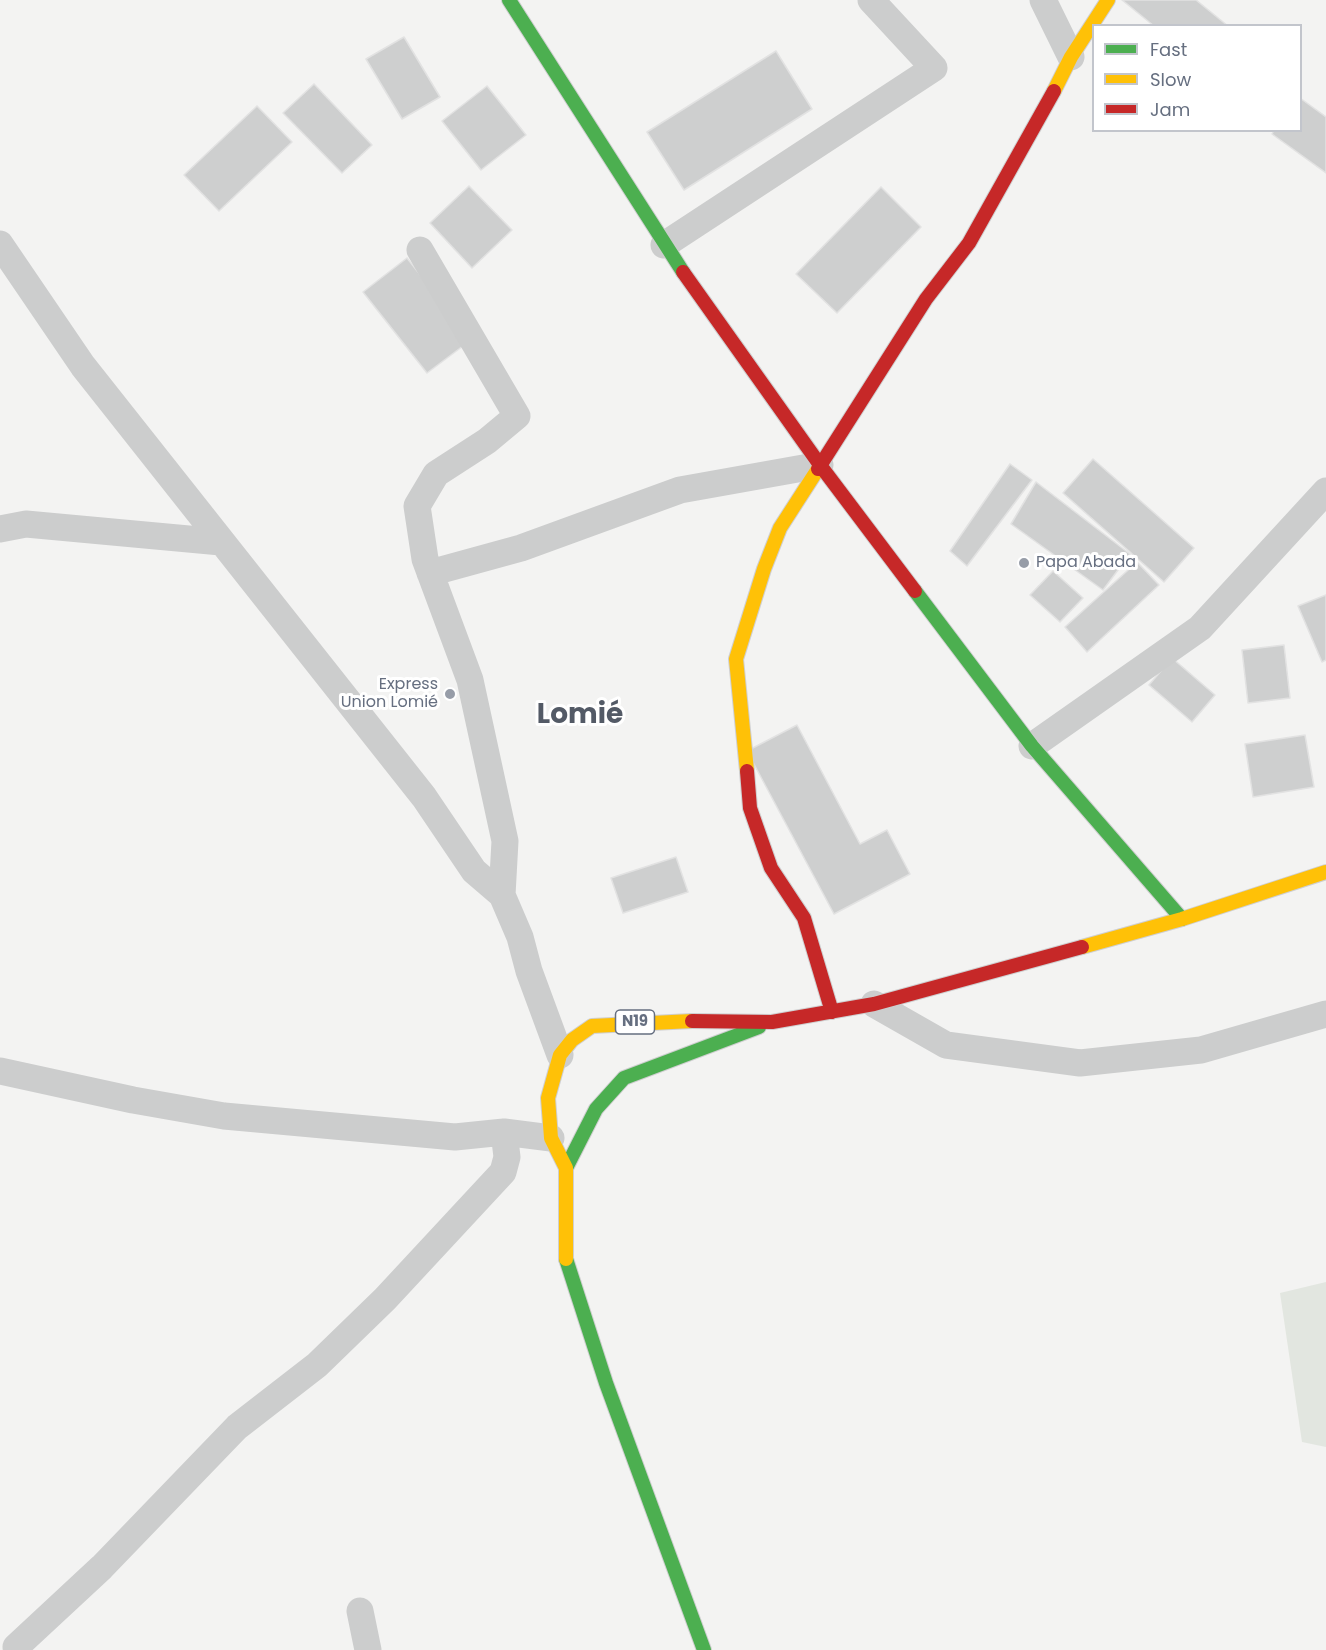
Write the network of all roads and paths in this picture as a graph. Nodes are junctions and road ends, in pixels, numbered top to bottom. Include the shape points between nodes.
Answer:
1 (509, 0) edge
2 (871, 0) edge
3 (1042, 0) edge
4 (1108, 0) edge
5 (1092, 24) edge
6 (1092, 25) edge
7 (1071, 57) junction
8 (0, 244) edge
9 (664, 245) junction
10 (420, 250) dead end
11 (820, 465) junction
12 (1326, 491) edge
13 (0, 529) edge
14 (221, 542) junction
15 (430, 573) junction
16 (1032, 746) junction
17 (1326, 872) edge
18 (502, 895) junction
19 (1182, 919) junction
20 (874, 1004) junction
21 (831, 1012) junction
22 (1326, 1014) edge
23 (772, 1022) junction
24 (560, 1055) junction
25 (0, 1071) edge
26 (504, 1132) junction
27 (551, 1138) junction
28 (566, 1168) junction
29 (360, 1611) dead end
30 (16, 1647) dead end
31 (368, 1650) edge
32 (704, 1650) edge

1 - 9 main road
2 - 9 street via 934,68
3 - 7 street
4 - 5 main road
6 - 7 main road
7 - 11 main road via 969,243 926,300
8 - 14 street via 83,366
9 - 11 main road
10 - 15 street via 517,416 436,474 417,506
11 - 15 street via 680,490 521,548
11 - 16 main road
11 - 21 main road via 780,528 736,659 750,808 771,868 804,918
12 - 16 street via 1200,628
13 - 14 street via 26,524
14 - 18 street via 424,797 474,871
15 - 18 street via 472,692 505,841
16 - 19 main road
17 - 19 main road, N19
18 - 24 street
19 - 20 main road, N19
20 - 21 main road, N19
20 - 22 street via 946,1045 1080,1063 1201,1050
21 - 23 main road, N19
23 - 24 main road, N19 via 717,1020 592,1026 572,1040
23 - 28 main road via 624,1078 596,1109
24 - 27 main road, N19 via 548,1098
25 - 26 street via 224,1116 455,1137
26 - 27 street
26 - 30 street via 507,1157 503,1172 385,1299 317,1365 237,1427 102,1567
27 - 28 main road, N19
28 - 32 main road, N19 via 566,1258 606,1383
29 - 31 street

